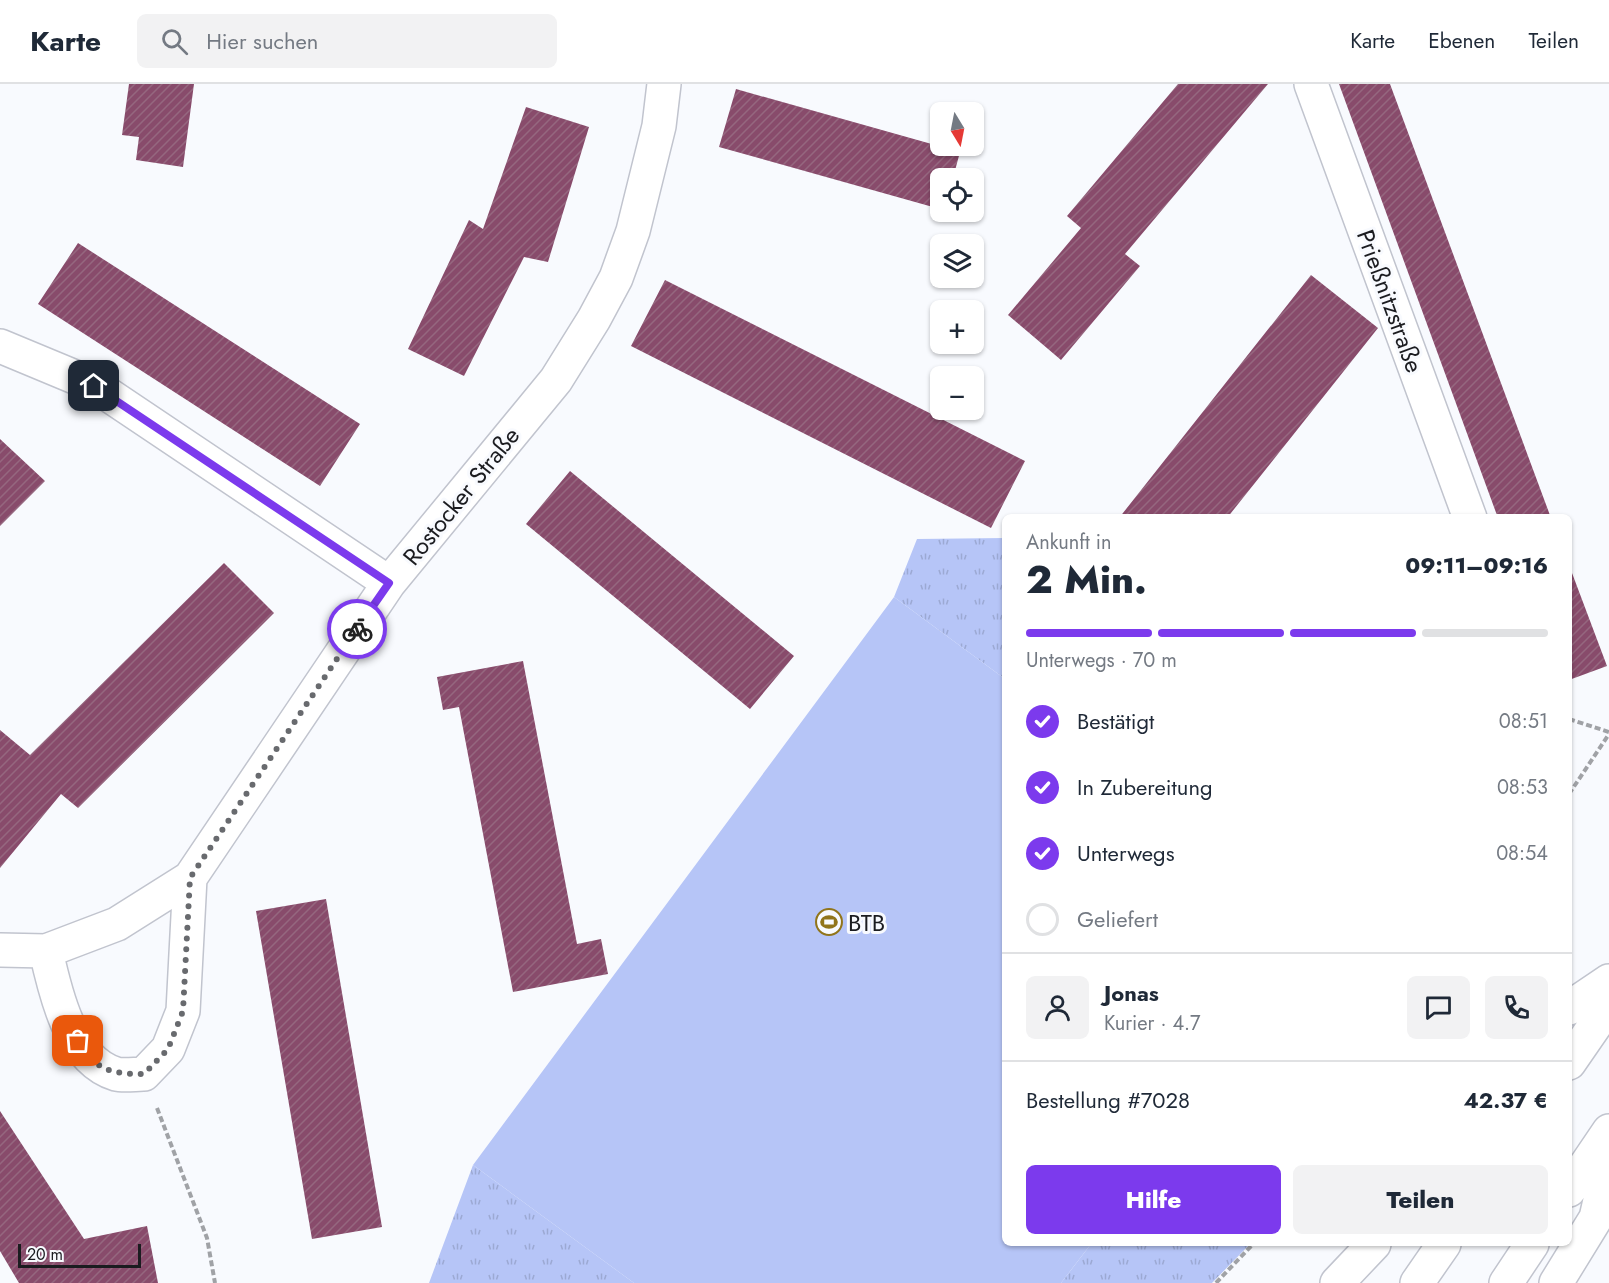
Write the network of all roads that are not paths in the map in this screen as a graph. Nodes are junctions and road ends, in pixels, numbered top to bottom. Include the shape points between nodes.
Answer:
1 (664, 84) edge
2 (1311, 84) edge
3 (0, 346) edge
4 (1469, 514) edge
5 (389, 583) junction
6 (190, 878) junction
7 (0, 950) edge
8 (46, 951) junction
9 (1609, 981) edge
10 (1609, 1005) edge
11 (1572, 1006) edge
12 (1572, 1059) edge
13 (1609, 1131) edge
14 (1609, 1160) edge
15 (1572, 1186) edge
16 (1372, 1246) edge
17 (1443, 1246) edge
18 (1532, 1246) edge
19 (1337, 1283) edge
20 (1417, 1283) edge
21 (1506, 1283) edge
22 (1556, 1283) edge

1 - 5 main road, Rostocker Straße via 659,126 633,231 616,278 594,319 556,380
2 - 4 main road, Prießnitzstraße
3 - 5 main road via 94,386
5 - 6 main road, Rostocker Straße
6 - 8 main road, Rostocker Straße via 117,924
6 - 8 main road via 183,1011 168,1049 144,1074 117,1074 89,1060 57,1001
7 - 8 main road, Rostocker Straße
9 - 11 main road
10 - 12 main road
13 - 15 main road
14 - 22 main road via 1596,1218
16 - 19 main road
17 - 20 main road
18 - 21 main road

